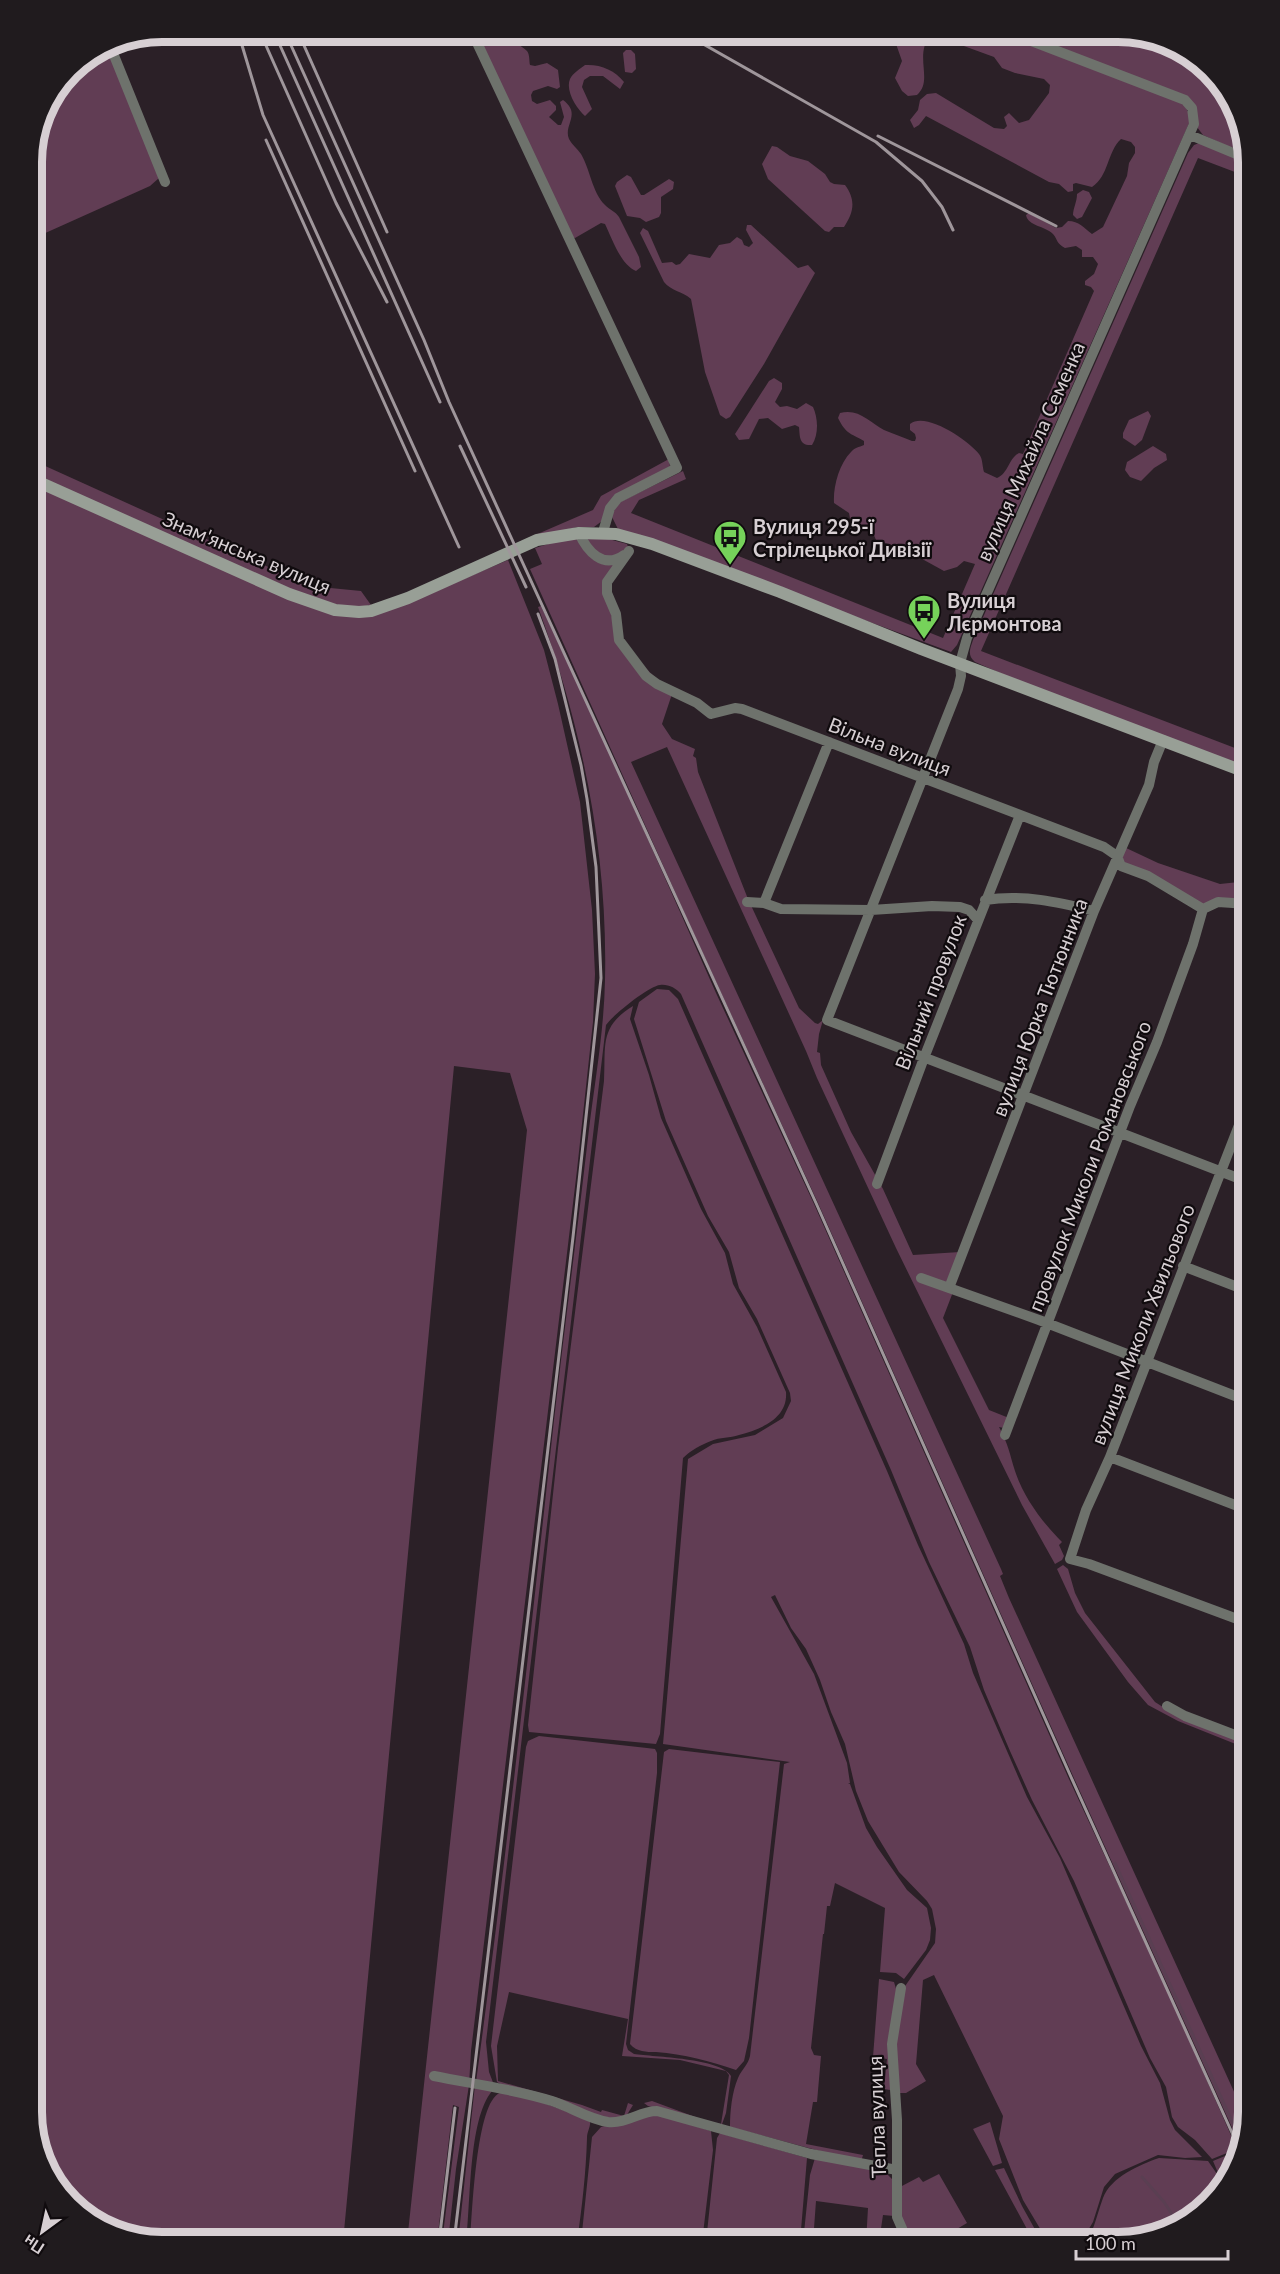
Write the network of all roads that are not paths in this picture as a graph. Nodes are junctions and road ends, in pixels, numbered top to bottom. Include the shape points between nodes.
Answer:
1 (477, 42) edge
2 (1034, 42) edge
3 (113, 53) edge
4 (1190, 135) junction
5 (1238, 155) edge
6 (165, 182) dead end
7 (42, 484) edge
8 (579, 532) junction
9 (603, 532) junction
10 (638, 539) junction
11 (629, 551) junction
12 (960, 663) junction
13 (1163, 740) junction
14 (829, 742) junction
15 (1238, 769) edge
16 (921, 777) junction
17 (1020, 815) junction
18 (1117, 855) junction
19 (985, 900) junction
20 (747, 902) dead end
21 (764, 903) junction
22 (1238, 903) edge
23 (1203, 909) junction
24 (871, 910) junction
25 (1094, 911) junction
26 (978, 920) junction
27 (924, 1058) junction
28 (1023, 1095) junction
29 (1238, 1127) edge
30 (1120, 1133) junction
31 (1220, 1171) junction
32 (1238, 1178) edge
33 (878, 1184) dead end
34 (1183, 1266) junction
35 (921, 1278) dead end
36 (1238, 1287) edge
37 (950, 1288) junction
38 (1047, 1323) junction
39 (1147, 1362) junction
40 (1238, 1397) edge
41 (1005, 1435) dead end
42 (1110, 1457) junction
43 (1238, 1506) edge
44 (1238, 1619) edge
45 (1167, 1706) dead end
46 (1238, 1736) edge
47 (901, 1988) dead end
48 (434, 2076) dead end
49 (897, 2170) junction
50 (904, 2232) edge

1 - 9 street via 677,468 618,498 610,508
2 - 4 street via 1185,100 1194,117
3 - 6 street
4 - 5 street
4 - 12 street, вулиця Михайла Семенка via 967,638
7 - 8 street, Знам'янська вулиця via 278,590 335,610 359,612 389,605 537,540
8 - 9 street, Знам'янська вулиця
8 - 11 street via 590,552 606,561 617,560
9 - 10 street, Знам'янська вулиця
10 - 11 street, Вільна вулиця
10 - 12 street, Знам'янська вулиця
11 - 14 street, Вільна вулиця via 607,582 607,593 616,614 619,640 646,676 711,714 742,709
12 - 13 street, Знам'янська вулиця
12 - 16 street, вулиця Михайла Семенка via 958,689
13 - 15 street, Знам'янська вулиця
13 - 18 street, вулиця Юрка Тютюнника via 1149,785
14 - 16 street, Вільна вулиця
14 - 21 street
16 - 17 street, Вільна вулиця
16 - 24 street, вулиця Михайла Семенка
17 - 18 street, Вільна вулиця
17 - 19 street, Вільний провулок
18 - 23 street, Вільна вулиця via 1121,866 1148,876
18 - 25 street, вулиця Юрка Тютюнника
19 - 25 street via 1034,898
19 - 26 street, Вільний провулок
20 - 21 street
21 - 24 street via 781,909
22 - 23 street via 1218,902
23 - 30 street, провулок Миколи Романовського via 1169,1010
24 - 26 street via 960,907
24 - 27 street, вулиця Михайла Семенка via 827,1020
25 - 28 street, вулиця Юрка Тютюнника
26 - 27 street, Вільний провулок
27 - 28 street
27 - 33 street, Вільний провулок
28 - 30 street
28 - 37 street, вулиця Юрка Тютюнника
29 - 31 street, вулиця Миколи Хвильового
30 - 31 street
30 - 38 street, провулок Миколи Романовського
31 - 32 street
31 - 34 street, вулиця Миколи Хвильового
34 - 36 street
34 - 39 street, вулиця Миколи Хвильового
35 - 37 street
37 - 38 street
38 - 39 street
38 - 41 street, провулок Миколи Романовського
39 - 40 street
39 - 42 street, вулиця Миколи Хвильового
42 - 43 street
42 - 44 street, вулиця Миколи Хвильового via 1070,1559
45 - 46 street
47 - 49 street, Тепла вулиця via 892,2044
48 - 49 street via 551,2101 609,2122 657,2111 811,2154
49 - 50 street, Тепла вулиця via 897,2217

